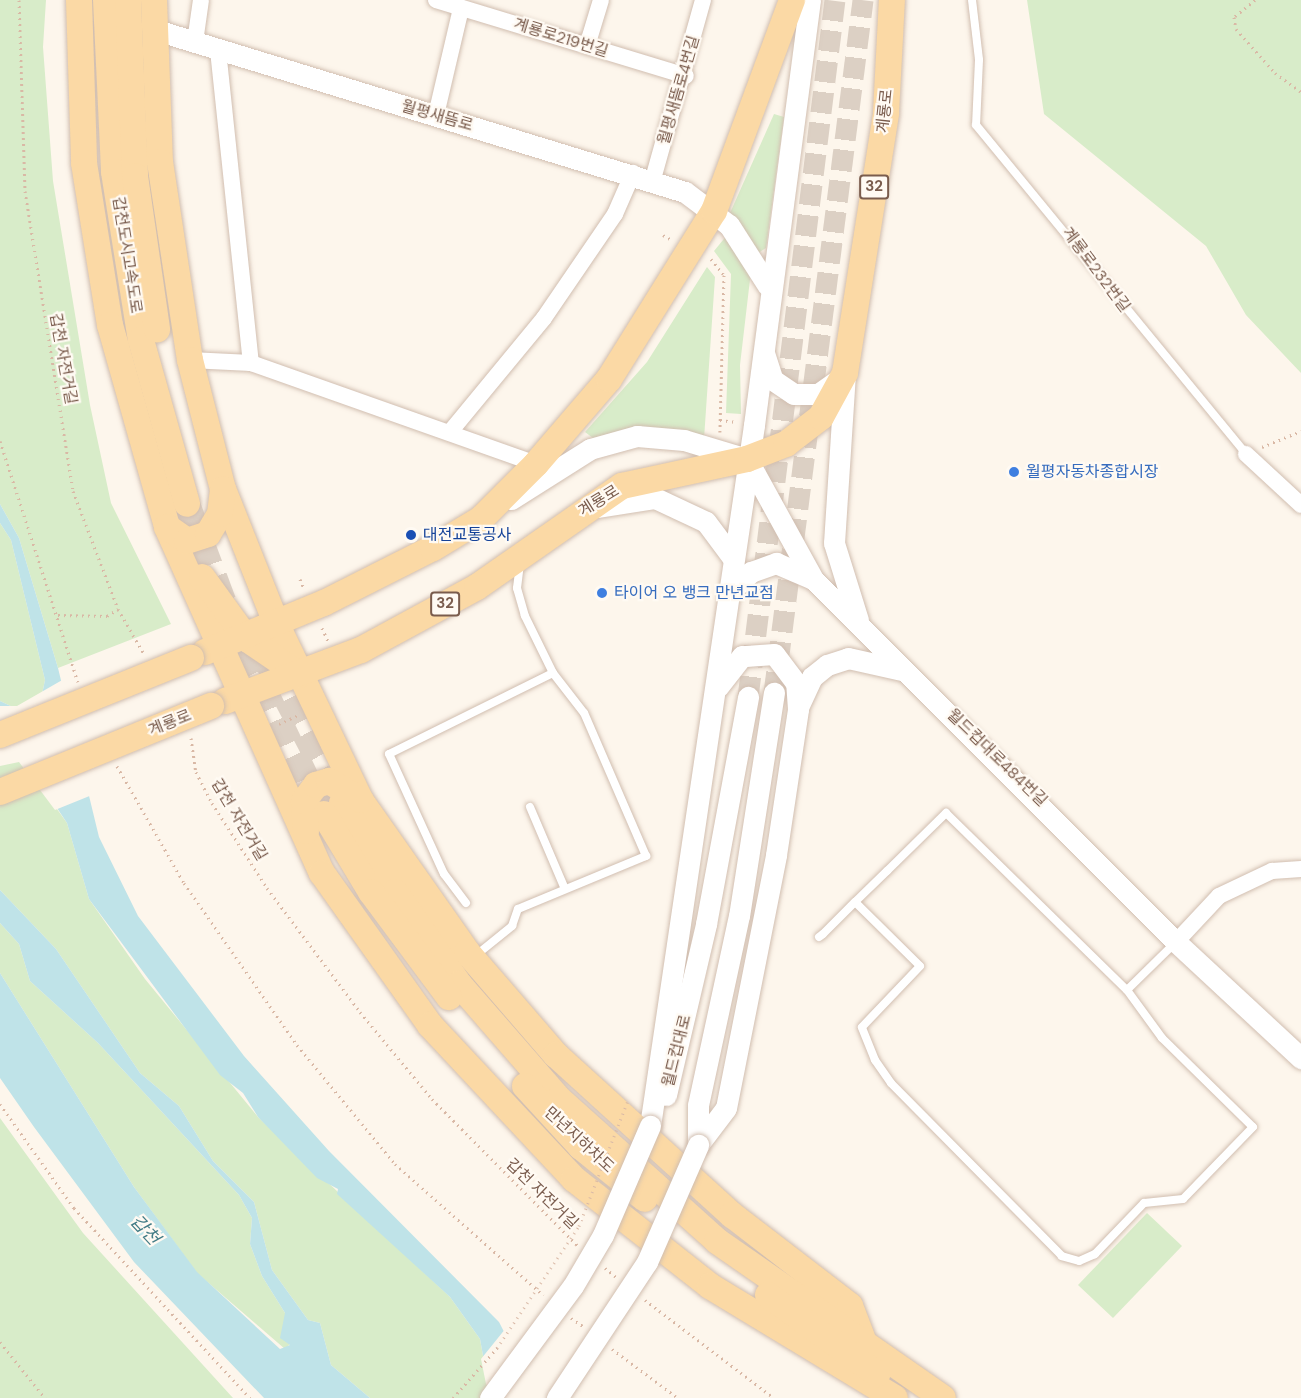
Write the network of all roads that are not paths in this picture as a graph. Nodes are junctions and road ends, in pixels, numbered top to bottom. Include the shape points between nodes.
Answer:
1 (79, 0) edge
2 (106, 0) edge
3 (128, 0) edge
4 (153, 0) edge
5 (201, 0) edge
6 (436, 0) edge
7 (601, 0) edge
8 (703, 0) edge
9 (792, 0) edge
10 (810, 0) edge
11 (892, 0) edge
12 (972, 0) edge
13 (461, 8) junction
14 (156, 30) junction
15 (195, 42) junction
16 (586, 46) junction
17 (218, 50) junction
18 (686, 76) junction
19 (436, 115) junction
20 (633, 173) junction
21 (653, 179) junction
22 (714, 211) junction
23 (768, 286) junction
24 (762, 334) junction
25 (190, 360) junction
26 (251, 363) junction
27 (839, 379) junction
28 (450, 432) junction
29 (1246, 454) joint
30 (747, 459) junction
31 (536, 464) junction
32 (204, 497) junction
33 (1301, 505) edge
34 (578, 513) junction
35 (481, 519) junction
36 (167, 527) junction
37 (522, 553) junction
38 (732, 557) junction
39 (813, 579) junction
40 (730, 592) junction
41 (276, 623) junction
42 (860, 626) junction
43 (219, 647) junction
44 (908, 672) junction
45 (553, 673) junction
46 (300, 675) junction
47 (715, 693) junction
48 (774, 693) tunnel mouth
49 (240, 696) junction
50 (748, 697) tunnel mouth
51 (798, 709) junction
52 (0, 735) edge
53 (0, 792) edge
54 (342, 806) junction
55 (530, 807) dead end
56 (307, 841) junction
57 (1301, 869) edge
58 (565, 890) junction
59 (855, 902) junction
60 (466, 903) dead end
61 (819, 937) dead end
62 (1176, 942) junction
63 (472, 958) junction
64 (1127, 990) junction
65 (1301, 1058) edge
66 (650, 1126) junction
67 (698, 1145) junction
68 (862, 1338) junction
69 (490, 1398) edge
70 (557, 1398) edge
71 (895, 1398) edge
72 (905, 1398) edge
73 (942, 1398) edge

1 - 36 main road via 84,163 110,325
2 - 32 main road, 갑천도시고속도로 via 114,172 141,340
3 - 32 main road, 갑천도시고속도로 via 135,176 160,356
4 - 14 main road
5 - 15 street
6 - 13 street, 계룡로219번길
7 - 16 street
8 - 18 street, 월평새뜸로4번길
9 - 22 main road
10 - 23 street
11 - 27 main road, 계룡로 / 32 via 886,113
12 - 29 lane, 계룡로232번길 via 979,60 975,125
13 - 16 street, 계룡로219번길
13 - 19 street
14 - 15 street, 월평새뜸로
14 - 25 main road via 160,162
15 - 17 street, 월평새뜸로
16 - 18 street, 계룡로219번길
17 - 19 street, 월평새뜸로
17 - 26 street
18 - 21 street, 월평새뜸로4번길
19 - 20 street, 월평새뜸로
20 - 21 street, 월평새뜸로
20 - 28 street via 615,214 544,318
21 - 22 street, 월평새뜸로
22 - 23 street, 월평새뜸로 via 745,244
22 - 31 main road via 609,379
23 - 24 street
24 - 27 street via 768,372 784,390 807,396
24 - 30 street
25 - 26 street
25 - 32 main road
26 - 28 street
27 - 30 main road, 계룡로 / 32 via 821,417 786,444
27 - 42 street via 834,543
28 - 31 street
29 - 33 street, 계룡로232번길
30 - 34 main road, 계룡로 / 32 via 622,486
30 - 35 street via 684,440 637,436 590,449
30 - 38 street
30 - 39 street
31 - 35 main road
32 - 36 main road via 220,514 208,534 187,541
32 - 41 main road
34 - 37 main road, 계룡로 / 32
34 - 38 street via 624,500 655,498 706,522
35 - 41 main road via 313,608
36 - 43 main road
36 - 46 main road via 247,639
37 - 45 lane via 517,588
37 - 46 main road, 계룡로 / 32 via 477,587 337,661
38 - 40 street
39 - 40 street via 776,563 751,572
39 - 42 street, 월드컵대로484번길
40 - 47 street
41 - 43 main road
41 - 46 main road
42 - 44 street, 월드컵대로484번길
43 - 49 main road
43 - 52 main road, bridge
44 - 51 street via 848,658 827,665 812,677
44 - 62 street, 월드컵대로484번길
45 - 58 lane via 584,713 646,856
45 - 60 lane via 389,754 444,874
46 - 49 main road, 계룡로 / 32
46 - 54 main road via 315,707
47 - 51 street via 742,656 764,652 790,671
47 - 66 street
48 - 67 street, 월드컵대로 via 739,916 698,1105
49 - 53 main road, 계룡로 / 32, bridge
49 - 56 main road
50 - 66 street, 월드컵대로 via 704,935 668,1091
51 - 67 street via 776,855 726,1108
54 - 56 main road via 330,781 316,785 304,801
54 - 63 main road
54 - 68 main road, 만년지하차도 via 394,892 459,984 559,1099 717,1241
54 - 72 main road, 만년지하차도 via 370,892 440,986 581,1147 710,1252
55 - 58 lane
56 - 71 main road via 372,951 430,1025 574,1179 710,1287
57 - 62 street via 1272,871 1219,896
58 - 63 lane via 518,909 512,926
59 - 61 lane
59 - 64 lane via 946,813
59 - 64 lane via 921,966 862,1027 875,1060 891,1083 1062,1256 1078,1261 1095,1254 1144,1203 1183,1199 1253,1127 1162,1038
62 - 64 lane
62 - 65 street, 월드컵대로484번길
63 - 68 main road via 604,1103 732,1215 850,1306
66 - 69 street, 월드컵대로, bridge via 603,1235 521,1362
67 - 70 street, 월드컵대로, bridge via 647,1262
68 - 73 main road

